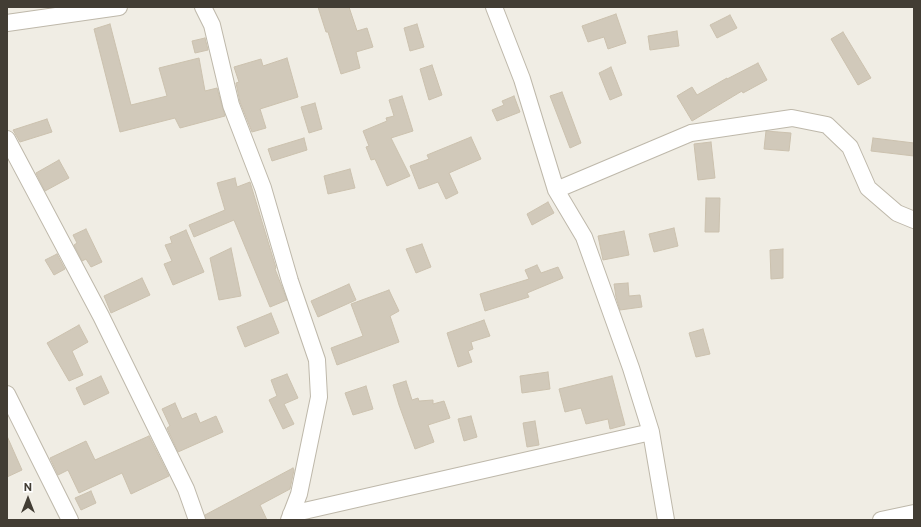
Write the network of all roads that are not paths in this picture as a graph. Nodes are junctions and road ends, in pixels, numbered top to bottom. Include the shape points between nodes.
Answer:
1 (119, 7) edge
2 (203, 7) edge
3 (494, 7) edge
4 (7, 23) edge
5 (7, 139) edge
6 (556, 190) junction
7 (914, 220) edge
8 (9, 403) edge
9 (651, 432) junction
10 (914, 513) edge
11 (290, 517) edge
12 (70, 520) edge
13 (197, 520) edge
14 (666, 520) edge
15 (881, 520) edge

1 - 4 street
2 - 11 street via 212,25 231,105 263,188 290,281 318,360 319,397 305,471
3 - 6 street via 522,80
5 - 13 street via 101,316 186,489
6 - 7 street via 691,133 792,118 827,125 850,147 868,188 897,213
6 - 9 street via 584,237
8 - 12 street
9 - 11 street
9 - 14 street
10 - 15 street

